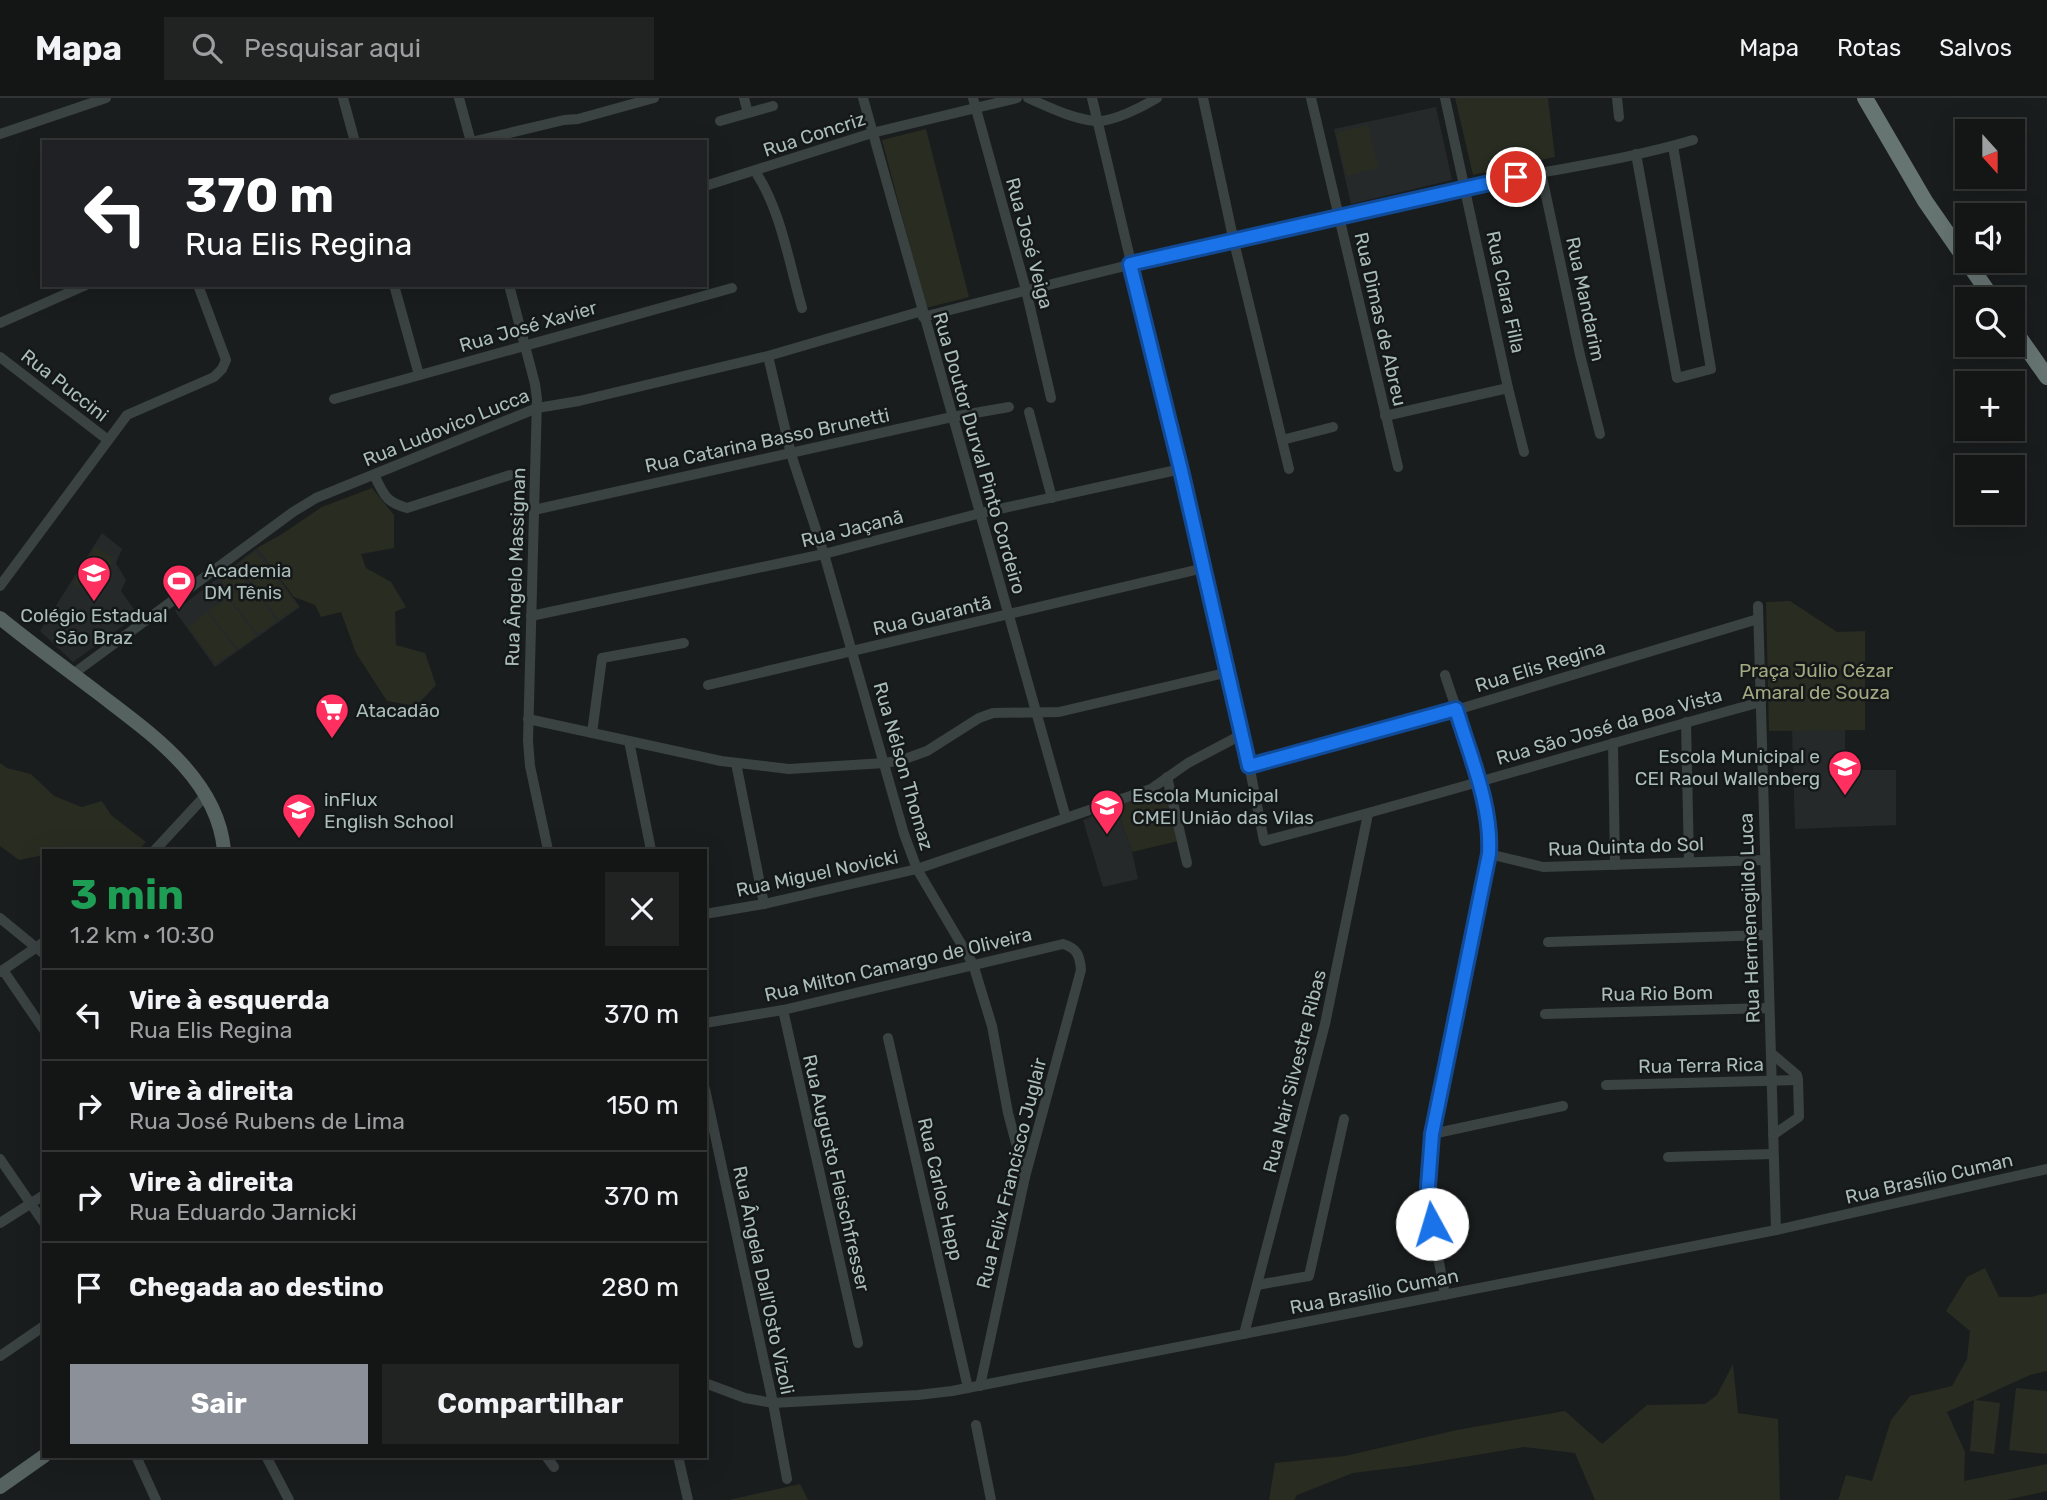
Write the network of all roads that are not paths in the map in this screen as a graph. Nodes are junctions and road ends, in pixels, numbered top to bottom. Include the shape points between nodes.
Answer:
1 (106, 98) edge
2 (343, 98) edge
3 (459, 98) edge
4 (654, 98) edge
5 (744, 98) edge
6 (863, 98) edge
7 (1017, 98) edge
8 (1028, 98) edge
9 (1092, 98) edge
10 (1157, 98) edge
11 (1203, 98) edge
12 (1311, 98) edge
13 (1445, 98) edge
14 (1617, 98) edge
15 (1865, 98) edge
16 (974, 102) edge
17 (772, 106) dead end
18 (748, 113) junction
19 (1619, 117) dead end
20 (720, 121) dead end
21 (1097, 121) junction
22 (872, 133) junction
23 (0, 134) edge
24 (354, 140) edge
25 (470, 140) edge
26 (479, 140) edge
27 (1693, 140) dead end
28 (1673, 146) junction
29 (1636, 154) junction
30 (755, 171) junction
31 (1541, 172) junction
32 (707, 186) edge
33 (1466, 187) junction
34 (1339, 216) junction
35 (1234, 242) junction
36 (1130, 264) junction
37 (81, 287) edge
38 (199, 287) edge
39 (395, 287) edge
40 (510, 287) edge
41 (1985, 287) edge
42 (732, 288) dead end
43 (1026, 290) junction
44 (802, 308) dead end
45 (923, 314) junction
46 (0, 323) edge
47 (524, 344) junction
48 (2025, 346) edge
49 (768, 356) junction
50 (0, 357) edge
51 (419, 374) junction
52 (2047, 377) edge
53 (1508, 388) junction
54 (1051, 398) dead end
55 (334, 399) dead end
56 (1009, 407) dead end
57 (537, 408) junction
58 (1030, 412) dead end
59 (1385, 415) junction
60 (952, 417) junction
61 (1333, 427) dead end
62 (1600, 434) dead end
63 (108, 440) junction
64 (1282, 440) junction
65 (1524, 452) dead end
66 (791, 454) junction
67 (1398, 467) dead end
68 (1289, 469) dead end
69 (1181, 470) junction
70 (374, 475) junction
71 (510, 475) dead end
72 (1052, 498) junction
73 (534, 510) junction
74 (981, 513) junction
75 (824, 554) junction
76 (1204, 568) junction
77 (0, 586) edge
78 (1758, 606) dead end
79 (1007, 615) junction
80 (531, 616) junction
81 (0, 618) edge
82 (1758, 619) junction
83 (684, 643) dead end
84 (853, 651) junction
85 (1228, 672) junction
86 (73, 674) junction
87 (1445, 675) dead end
88 (708, 685) dead end
89 (1761, 702) junction
90 (1456, 709) junction
91 (1035, 714) junction
92 (528, 719) junction
93 (1686, 722) junction
94 (592, 733) junction
95 (1243, 734) junction
96 (629, 741) junction
97 (1613, 743) junction
98 (736, 763) junction
99 (885, 764) junction
100 (1249, 766) junction
101 (1167, 777) junction
102 (1478, 781) junction
103 (205, 796) junction
104 (1368, 814) junction
105 (1066, 818) junction
106 (156, 849) edge
107 (224, 849) edge
108 (548, 849) edge
109 (652, 849) edge
110 (1489, 854) junction
111 (1765, 860) junction
112 (1689, 862) junction
113 (1187, 863) dead end
114 (1615, 865) junction
115 (917, 869) junction
116 (764, 904) junction
117 (707, 914) edge
118 (0, 918) edge
119 (1767, 935) junction
120 (1548, 942) dead end
121 (41, 948) edge
122 (973, 964) junction
123 (1081, 970) joint
124 (2, 971) edge
125 (1769, 1008) junction
126 (783, 1010) junction
127 (1545, 1014) dead end
128 (707, 1023) edge
129 (42, 1027) edge
130 (888, 1038) dead end
131 (1771, 1053) junction
132 (1798, 1080) junction
133 (1771, 1081) junction
134 (1606, 1085) dead end
135 (707, 1098) edge
136 (1563, 1106) dead end
137 (1344, 1119) dead end
138 (1432, 1134) junction
139 (1773, 1135) junction
140 (1773, 1154) junction
141 (1668, 1157) dead end
142 (0, 1159) edge
143 (2047, 1169) edge
144 (1025, 1177) junction
145 (42, 1196) edge
146 (30, 1204) junction
147 (42, 1220) edge
148 (0, 1223) edge
149 (1776, 1230) junction
150 (1257, 1285) junction
151 (1445, 1295) junction
152 (42, 1327) edge
153 (1244, 1334) junction
154 (858, 1343) dead end
155 (0, 1356) edge
156 (707, 1384) edge
157 (980, 1386) junction
158 (968, 1388) junction
159 (773, 1403) junction
160 (976, 1426) dead end
161 (42, 1457) edge
162 (137, 1458) edge
163 (267, 1458) edge
164 (548, 1458) edge
165 (678, 1458) edge
166 (554, 1467) dead end
167 (787, 1479) dead end
168 (0, 1487) edge
169 (156, 1500) edge
170 (289, 1500) edge
171 (688, 1500) edge
172 (991, 1500) edge

1 - 23 street
2 - 24 street
3 - 25 street
4 - 26 street
5 - 18 street
6 - 22 street, Rua Doutor Durval Pinto Cordeiro
7 - 16 street, Rua Concriz
8 - 21 street via 1058,112
9 - 21 street
10 - 21 street
11 - 35 street
12 - 34 street, Rua Dimas de Abreu
13 - 33 street, Rua Clara Filla
14 - 19 street
15 - 41 highway via 1925,201
16 - 22 street, Rua Concriz
16 - 43 street, Rua José Veiga
17 - 18 street
18 - 20 street
21 - 36 street
22 - 30 street, Rua Concriz
22 - 45 street, Rua Doutor Durval Pinto Cordeiro
27 - 28 street, Rua Ludovico Lucca
28 - 29 street, Rua Ludovico Lucca
28 - 29 street via 1711,369 1677,378
29 - 31 street, Rua Ludovico Lucca
30 - 32 street, Rua Concriz
30 - 44 street via 775,213
31 - 33 street, Rua Ludovico Lucca
31 - 62 street, Rua Mandarim
33 - 34 street, Rua Ludovico Lucca
33 - 53 street, Rua Clara Filla
34 - 35 street, Rua Ludovico Lucca
34 - 59 street, Rua Dimas de Abreu
35 - 36 street, Rua Ludovico Lucca
35 - 64 street
36 - 43 street, Rua Ludovico Lucca
36 - 69 street
37 - 46 street
38 - 63 street via 226,360 222,369 214,377 127,415
39 - 51 street
40 - 47 street, Rua Ângelo Massignan
42 - 47 street, Rua José Xavier
43 - 45 street, Rua Ludovico Lucca
43 - 54 street, Rua José Veiga
45 - 49 street, Rua Ludovico Lucca
45 - 60 street, Rua Doutor Durval Pinto Cordeiro
47 - 51 street, Rua José Xavier
47 - 57 street, Rua Ângelo Massignan
48 - 52 highway
49 - 57 street, Rua Ludovico Lucca
49 - 66 street, Rua Nélson Thomaz
50 - 63 street, Rua Puccini
51 - 55 street, Rua José Xavier
53 - 59 street
53 - 65 street, Rua Clara Filla
56 - 60 street, Rua Catarina Basso Brunetti
57 - 70 street, Rua Ludovico Lucca
57 - 73 street, Rua Ângelo Massignan
58 - 72 street
59 - 67 street, Rua Dimas de Abreu
60 - 66 street, Rua Catarina Basso Brunetti
60 - 74 street, Rua Doutor Durval Pinto Cordeiro
61 - 64 street
63 - 77 street
64 - 68 street
66 - 73 street, Rua Catarina Basso Brunetti
66 - 75 street, Rua Nélson Thomaz
69 - 72 street, Rua Jaçanã
69 - 76 street
70 - 71 street via 386,498 407,508
70 - 86 street, Rua Ludovico Lucca via 293,512
72 - 74 street, Rua Jaçanã
73 - 80 street, Rua Ângelo Massignan
74 - 75 street, Rua Jaçanã
74 - 79 street, Rua Doutor Durval Pinto Cordeiro
75 - 80 street, Rua Jaçanã
75 - 84 street, Rua Nélson Thomaz
76 - 79 street, Rua Guarantã
76 - 85 street
78 - 82 street, Rua Hermenegildo Luca
79 - 84 street, Rua Guarantã
79 - 91 street, Rua Doutor Durval Pinto Cordeiro
80 - 92 street, Rua Ângelo Massignan
81 - 86 main road
82 - 89 street, Rua Hermenegildo Luca
82 - 90 street, Rua Elis Regina
83 - 94 street via 602,658
84 - 88 street, Rua Guarantã
84 - 99 street, Rua Nélson Thomaz
85 - 91 street
85 - 95 street
86 - 103 main road via 164,745
87 - 90 street
89 - 93 street, Rua São José da Boa Vista
89 - 111 street, Rua Hermenegildo Luca
90 - 100 street, Rua Elis Regina
90 - 102 street
91 - 99 street via 993,713 927,751
91 - 105 street, Rua Doutor Durval Pinto Cordeiro
92 - 94 street
92 - 108 street, Rua Ângelo Massignan via 530,766
93 - 97 street, Rua São José da Boa Vista
93 - 112 street
94 - 96 street
95 - 100 street
95 - 101 street, Rua Miguel Novicki
96 - 98 street
96 - 109 street
97 - 102 street, Rua São José da Boa Vista
97 - 114 street
98 - 99 street via 789,769
98 - 116 street
99 - 115 street, Rua Nélson Thomaz
100 - 104 street, Rua São José da Boa Vista via 1264,841
101 - 105 street, Rua Miguel Novicki via 1151,789
101 - 113 street
102 - 104 street, Rua São José da Boa Vista
102 - 110 street via 1489,822
103 - 106 street
103 - 107 main road via 217,818
104 - 150 street, Rua Nair Silvestre Ribas via 1325,1024
105 - 115 street, Rua Miguel Novicki
110 - 114 street, Rua Quinta do Sol via 1543,867
110 - 138 street
111 - 112 street, Rua Quinta do Sol
111 - 119 street, Rua Hermenegildo Luca
112 - 114 street, Rua Quinta do Sol
115 - 116 street, Rua Miguel Novicki
115 - 122 street, Rua Nélson Thomaz
116 - 117 street, Rua Miguel Novicki
118 - 121 street
119 - 120 street
119 - 125 street, Rua Hermenegildo Luca
121 - 124 street
122 - 123 street, Rua Milton Camargo de Oliveira via 1063,944 1073,947 1080,957
122 - 126 street, Rua Milton Camargo de Oliveira
122 - 144 street, Rua Nélson Thomaz via 992,1026
123 - 144 street, Rua Felix Francisco Juglair
124 - 129 street
125 - 127 street, Rua Rio Bom
125 - 131 street, Rua Hermenegildo Luca
126 - 128 street, Rua Milton Camargo de Oliveira
126 - 154 street, Rua Augusto Fleischfresser
130 - 158 street, Rua Carlos Hepp
131 - 132 street
131 - 133 street, Rua Hermenegildo Luca
132 - 133 street, Rua Terra Rica
132 - 139 street via 1799,1117
133 - 134 street, Rua Terra Rica
133 - 139 street, Rua Hermenegildo Luca
135 - 159 street, Rua Ângela Dall'Osto Vizoli
136 - 138 street
137 - 150 street via 1309,1276
138 - 151 street via 1428,1187
139 - 140 street, Rua Hermenegildo Luca
140 - 141 street
140 - 149 street, Rua Hermenegildo Luca
142 - 146 street
143 - 149 street, Rua Brasílio Cuman
144 - 157 street, Rua Felix Francisco Juglair
145 - 146 street
146 - 147 street
146 - 148 street
149 - 151 street, Rua Brasílio Cuman
150 - 153 street, Rua Nair Silvestre Ribas
151 - 153 street, Rua Brasílio Cuman
152 - 155 street
153 - 157 street, Rua Brasílio Cuman
156 - 159 street, Rua Brasílio Cuman
157 - 158 street, Rua Brasílio Cuman
158 - 159 street, Rua Brasílio Cuman
159 - 167 street, Rua Ângela Dall'Osto Vizoli
160 - 172 street
161 - 168 main road
162 - 169 street
163 - 170 street
164 - 166 street
165 - 171 street

